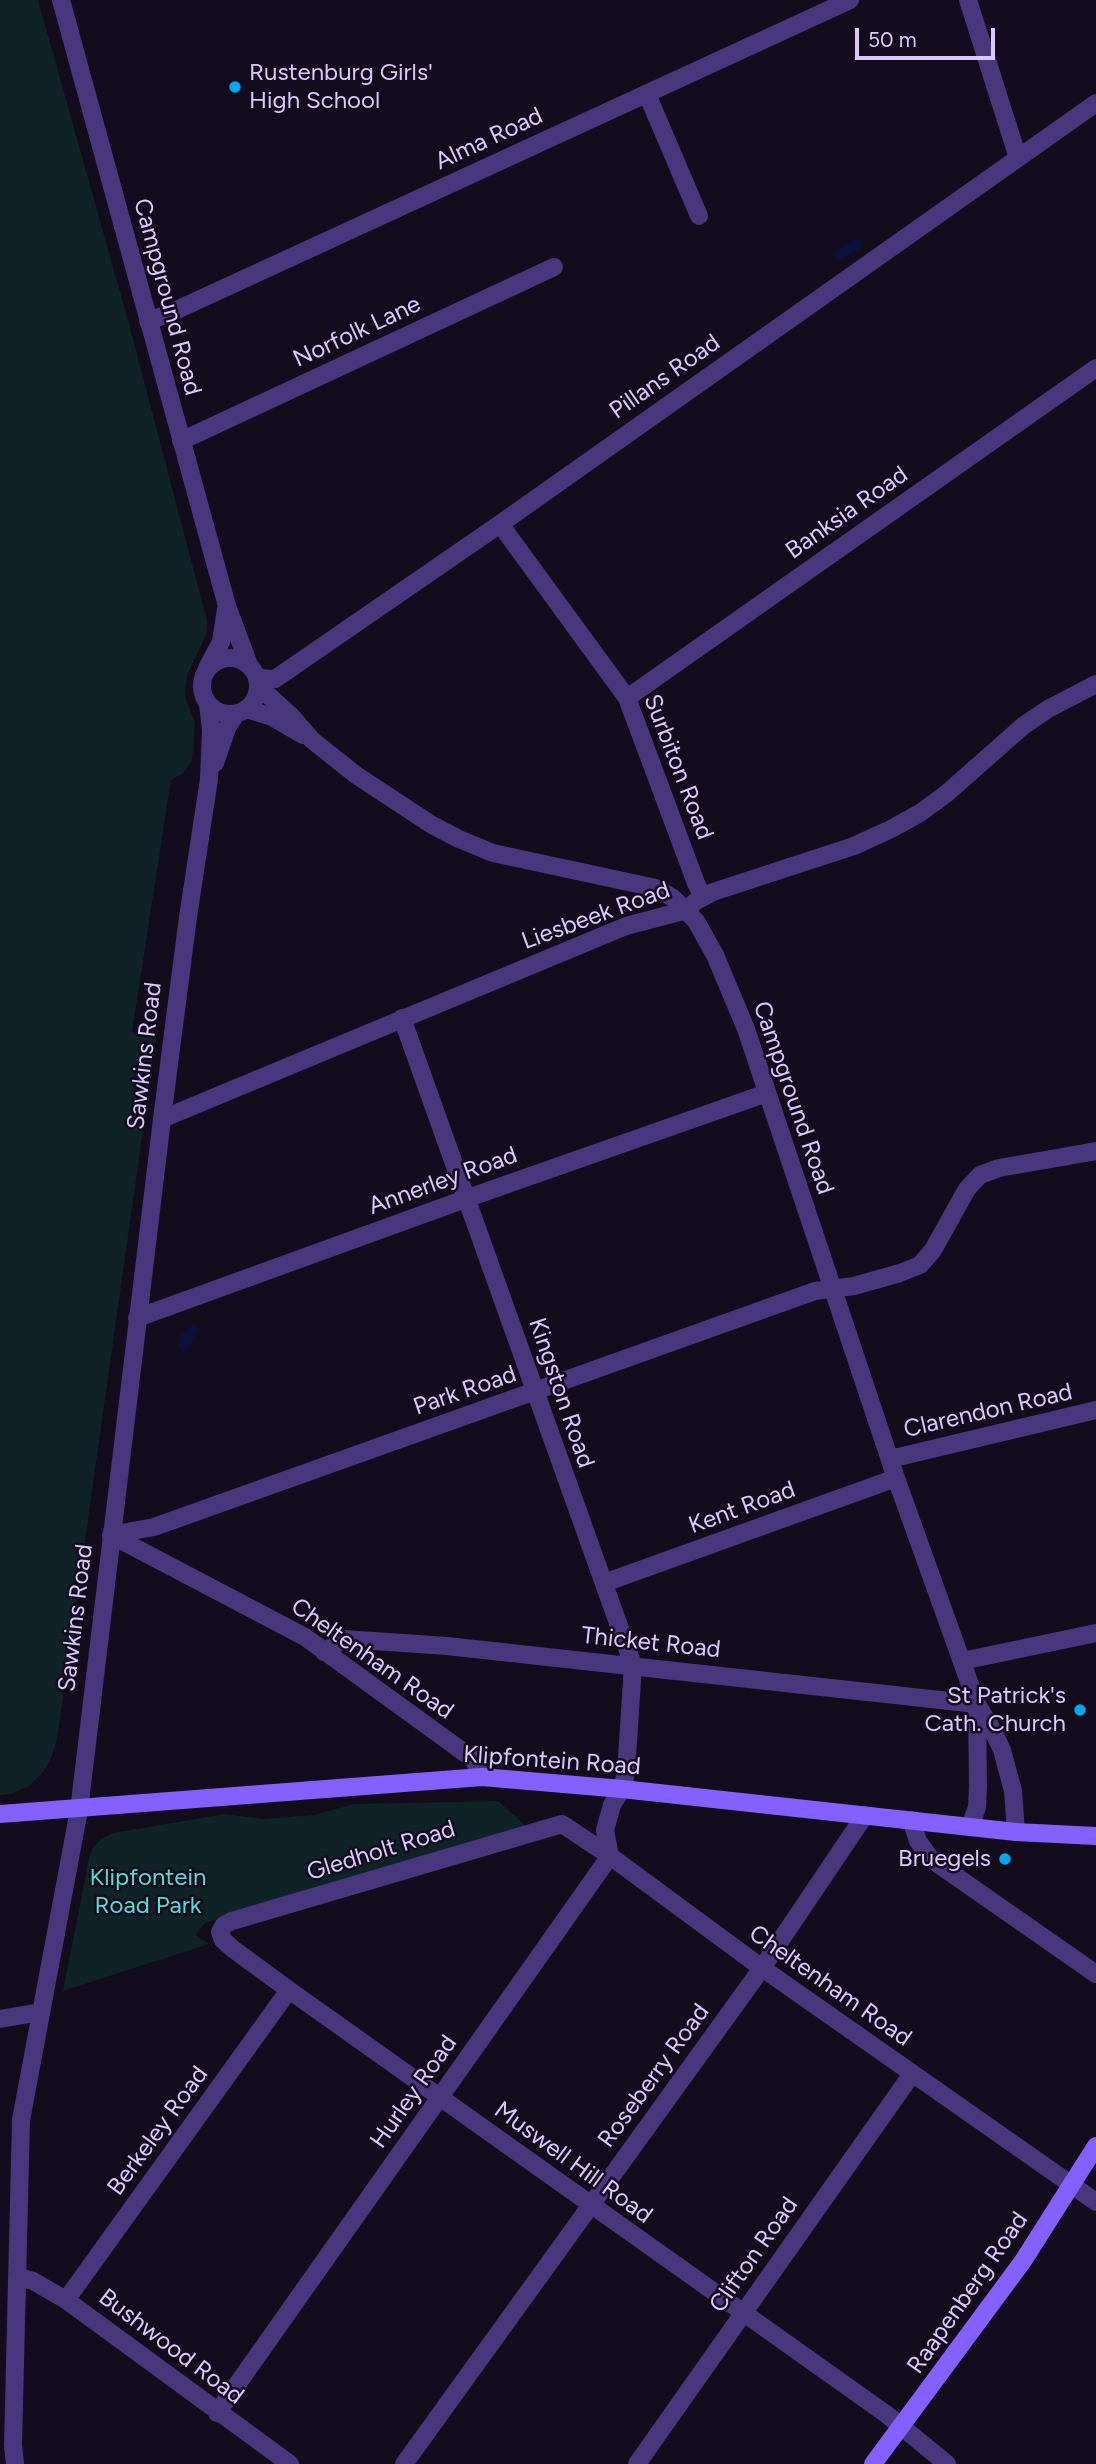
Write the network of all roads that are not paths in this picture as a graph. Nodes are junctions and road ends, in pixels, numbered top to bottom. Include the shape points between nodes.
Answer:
1 (61, 0) edge
2 (850, 0) edge
3 (968, 0) edge
4 (647, 94) junction
5 (1096, 103) edge
6 (1018, 158) junction
7 (699, 216) dead end
8 (554, 267) dead end
9 (148, 321) junction
10 (1096, 368) edge
11 (181, 441) junction
12 (500, 524) junction
13 (227, 606) junction
14 (205, 672) junction
15 (255, 676) junction
16 (1096, 684) edge
17 (627, 698) junction
18 (208, 704) junction
19 (241, 711) junction
20 (312, 740) junction
21 (209, 779) junction
22 (703, 897) junction
23 (687, 910) junction
24 (402, 1018) junction
25 (767, 1093) junction
26 (162, 1119) junction
27 (1096, 1151) edge
28 (468, 1198) junction
29 (834, 1289) junction
30 (137, 1318) junction
31 (535, 1393) junction
32 (1096, 1410) edge
33 (890, 1459) junction
34 (896, 1478) junction
35 (111, 1535) junction
36 (604, 1583) junction
37 (1096, 1633) edge
38 (324, 1652) junction
39 (962, 1661) junction
40 (633, 1665) junction
41 (977, 1704) junction
42 (482, 1777) junction
43 (622, 1789) junction
44 (79, 1810) junction
45 (0, 1814) edge
46 (865, 1815) junction
47 (911, 1820) junction
48 (562, 1824) joint
49 (970, 1828) junction
50 (1016, 1832) junction
51 (1096, 1836) edge
52 (610, 1856) junction
53 (220, 1932) joint
54 (762, 1968) junction
55 (1096, 1974) edge
56 (289, 1990) junction
57 (41, 2012) junction
58 (0, 2018) edge
59 (912, 2074) junction
60 (440, 2098) junction
61 (1096, 2146) edge
62 (1072, 2185) junction
63 (1096, 2202) edge
64 (590, 2205) junction
65 (19, 2277) junction
66 (66, 2300) junction
67 (743, 2314) junction
68 (217, 2413) junction
69 (902, 2428) junction
70 (15, 2464) edge
71 (290, 2464) edge
72 (404, 2464) edge
73 (637, 2464) edge
74 (873, 2464) edge
75 (947, 2464) edge

1 - 9 street, Campground Road
2 - 4 street, Alma Road
3 - 6 street
4 - 7 street
4 - 9 street, Alma Road
5 - 6 street, Pillans Road
6 - 12 street, Pillans Road
8 - 11 street, Norfolk Lane
9 - 11 street, Campground Road
10 - 17 street, Banksia Road
11 - 13 street, Campground Road
12 - 15 street, Pillans Road via 275,679
12 - 17 street, Surbiton Road
13 - 14 street, Campground Road via 221,642
13 - 15 street, Campground Road
14 - 15 street via 231,657
14 - 18 street via 202,688
15 - 19 street via 252,703
15 - 20 street, Campground Road
16 - 22 street, Liesbeek Road via 1023,726 946,794 891,829
17 - 22 street, Surbiton Road
18 - 19 street via 225,714
18 - 21 street, Sawkins Road
19 - 20 street, Campground Road via 272,717
19 - 21 street, Sawkins Road via 227,728
20 - 23 street, Campground Road via 405,809 458,839 493,853 656,888
21 - 26 street, Sawkins Road
22 - 23 street, Liesbeek Road
23 - 24 street, Liesbeek Road via 626,926
23 - 25 street, Campground Road via 715,955
24 - 26 street, Liesbeek Road
24 - 28 street, Kingston Road
25 - 28 street, Annerley Road
25 - 29 street, Campground Road
26 - 30 street, Sawkins Road
27 - 29 street, Park Road via 980,1175 920,1265
28 - 30 street, Annerley Road
28 - 31 street, Kingston Road
29 - 31 street, Park Road via 815,1291
29 - 33 street, Campground Road
30 - 35 street, Sawkins Road
31 - 35 street, Park Road via 148,1529
31 - 36 street, Kingston Road
32 - 33 street, Clarendon Road
33 - 34 street, Campground Road
34 - 36 street, Kent Road
34 - 39 street, Campground Road
35 - 38 street, Cheltenham Road via 305,1637
35 - 44 street, Sawkins Road
36 - 40 street, Kingston Road
37 - 39 street
38 - 40 street, Thicket Road via 344,1639
38 - 42 street, Cheltenham Road via 473,1759
39 - 41 street, Campground Road
40 - 41 street, Thicket Road
40 - 43 street, Kingston Road
41 - 49 street, Campground Road via 977,1807
41 - 50 street, Campground Road via 1002,1750 1013,1791
42 - 43 main road, Klipfontein Road
42 - 44 main road, Klipfontein Road
43 - 46 main road, Klipfontein Road
43 - 52 street via 605,1830
44 - 45 main road, Klipfontein Road
44 - 57 street, Sawkins Road
46 - 47 main road, Klipfontein Road
46 - 54 street, Roseberry Road
47 - 49 main road, Klipfontein Road
47 - 55 street via 931,1859
48 - 52 street, Cheltenham Road
48 - 53 street, Gledholt Road via 232,1921
49 - 50 main road, Klipfontein Road
50 - 51 main road, Klipfontein Road
52 - 54 street, Cheltenham Road
52 - 60 street, Hurley Road
53 - 56 street, Muswell Hill Road via 233,1949
54 - 59 street, Cheltenham Road
54 - 64 street, Roseberry Road
56 - 60 street, Muswell Hill Road
56 - 66 street, Berkeley Road
57 - 58 street
57 - 65 street, Sawkins Road via 21,2120
59 - 62 street, Cheltenham Road
59 - 67 street, Clifton Road
60 - 64 street, Muswell Hill Road
60 - 68 street, Hurley Road
61 - 62 main road, Raapenberg Road
62 - 63 street, Cheltenham Road
62 - 69 main road, Raapenberg Road
64 - 67 street, Muswell Hill Road
64 - 72 street, Roseberry Road
65 - 66 street, Bushwood Road
65 - 70 street, Sawkins Road
66 - 68 street, Bushwood Road
67 - 69 street, Muswell Hill Road
67 - 73 street, Clifton Road
68 - 71 street, Bushwood Road
69 - 74 main road, Raapenberg Road
69 - 75 street, Muswell Hill Road

